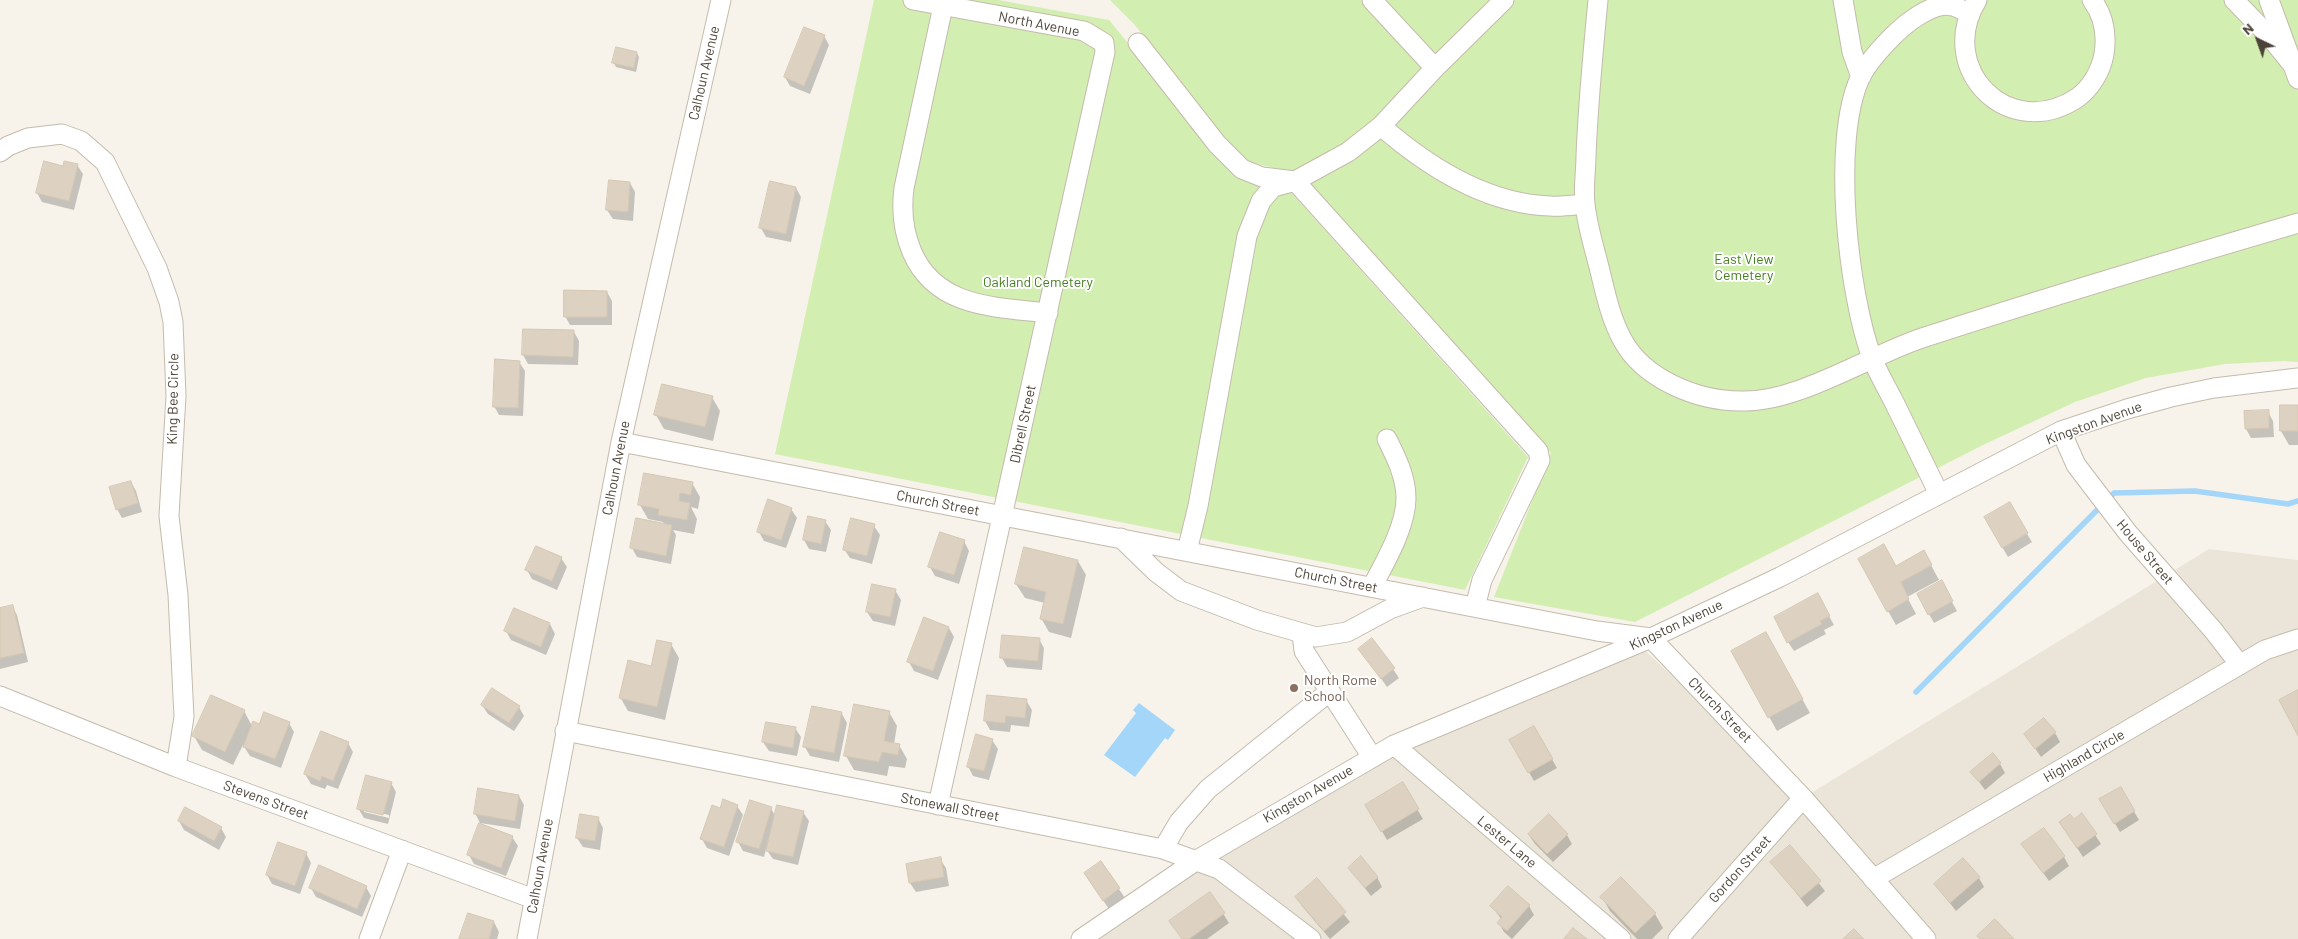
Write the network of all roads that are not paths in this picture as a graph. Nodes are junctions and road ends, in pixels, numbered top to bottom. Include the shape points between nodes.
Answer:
1 (721, 0) edge
2 (913, 0) edge
3 (1372, 0) edge
4 (1504, 0) edge
5 (1598, 0) edge
6 (1843, 0) edge
7 (2092, 0) edge
8 (2234, 0) edge
9 (2269, 0) edge
10 (943, 6) junction
11 (1973, 7) edge
12 (1104, 43) joint
13 (1138, 43) dead end
14 (1435, 68) junction
15 (2295, 72) edge
16 (1860, 77) junction
17 (1381, 126) junction
18 (0, 152) edge
19 (1295, 181) junction
20 (1585, 204) junction
21 (2298, 223) edge
22 (1048, 313) junction
23 (1872, 358) junction
24 (2298, 378) edge
25 (2061, 432) junction
26 (1387, 439) dead end
27 (621, 442) junction
28 (1939, 494) junction
29 (1003, 515) junction
30 (1121, 538) junction
31 (1187, 551) junction
32 (1372, 587) junction
33 (1423, 597) junction
34 (1475, 608) junction
35 (1302, 634) junction
36 (1651, 638) junction
37 (2298, 639) edge
38 (2240, 665) junction
39 (1329, 692) junction
40 (0, 696) edge
41 (565, 731) junction
42 (1394, 745) junction
43 (1372, 757) junction
44 (176, 766) junction
45 (1803, 798) junction
46 (938, 804) junction
47 (402, 850) junction
48 (1163, 850) junction
49 (1197, 860) junction
50 (1873, 879) junction
51 (534, 899) junction
52 (369, 939) edge
53 (527, 939) edge
54 (1081, 939) edge
55 (1311, 939) edge
56 (1621, 939) edge
57 (1678, 939) edge
58 (1926, 939) edge

1 - 27 street, Calhoun Avenue
2 - 10 street, North Avenue
3 - 14 street
4 - 14 street
5 - 20 street via 1587,118
6 - 16 street
7 - 11 street via 2104,24 2103,62 2095,79 2082,94 2066,105 2048,111 2010,108 1979,86 1969,70 1964,51 1964,32
8 - 15 street via 2266,32
9 - 15 street
10 - 12 street, North Avenue via 1084,31
10 - 22 street via 904,188 901,211 910,248 918,267 934,285 952,296
11 - 16 street via 1950,5 1927,10 1906,23
12 - 22 street, Dibrell Street via 1105,52
13 - 19 street via 1217,144 1242,169 1262,177
14 - 17 street
16 - 23 street via 1846,140 1844,173 1852,269
17 - 19 street via 1348,152
17 - 20 street via 1423,159 1487,193 1550,206
18 - 44 street, King Bee Circle via 28,138 62,134 81,141 105,162 169,302 173,322 176,396 169,516 178,595 184,717
19 - 31 street via 1273,187 1261,202 1247,236
19 - 34 street via 1538,451 1540,460 1482,580
20 - 23 street via 1605,291 1623,341 1650,371 1680,388 1741,402 1780,397
21 - 23 street via 2015,307
22 - 29 street, Dibrell Street
23 - 28 street
24 - 25 street, Kingston Avenue via 2214,388 2171,397
25 - 28 street, Kingston Avenue
25 - 38 street, House Street via 2076,464 2122,526
26 - 32 street via 1401,469 1406,498 1394,547
27 - 29 street, Church Street
27 - 41 street, Calhoun Avenue
28 - 36 street, Kingston Avenue via 1780,577
29 - 30 street, Church Street
29 - 46 street, Dibrell Street
30 - 31 street, Church Street
30 - 35 street via 1181,591
31 - 32 street, Church Street
32 - 33 street, Church Street
33 - 34 street, Church Street
33 - 35 street via 1347,632 1316,637
34 - 36 street, Church Street
35 - 39 street via 1304,651
36 - 42 street, Kingston Avenue
36 - 45 street, Church Street
37 - 38 street, Highland Circle via 2265,650
38 - 50 street, Highland Circle
39 - 43 street
39 - 48 street via 1208,789 1179,822
40 - 44 street, Stevens Street
41 - 46 street, Stonewall Street
41 - 51 street, Calhoun Avenue
42 - 43 street, Kingston Avenue
42 - 56 street, Lester Lane
43 - 49 street, Kingston Avenue
44 - 47 street, Stevens Street
45 - 50 street, Church Street
45 - 57 street, Gordon Street
46 - 48 street, Stonewall Street
47 - 51 street, Stevens Street
47 - 52 street
48 - 49 street, Stonewall Street
49 - 54 street, Kingston Avenue
49 - 55 street, Stonewall Street via 1219,869
50 - 58 street, Church Street
51 - 53 street, Calhoun Avenue

